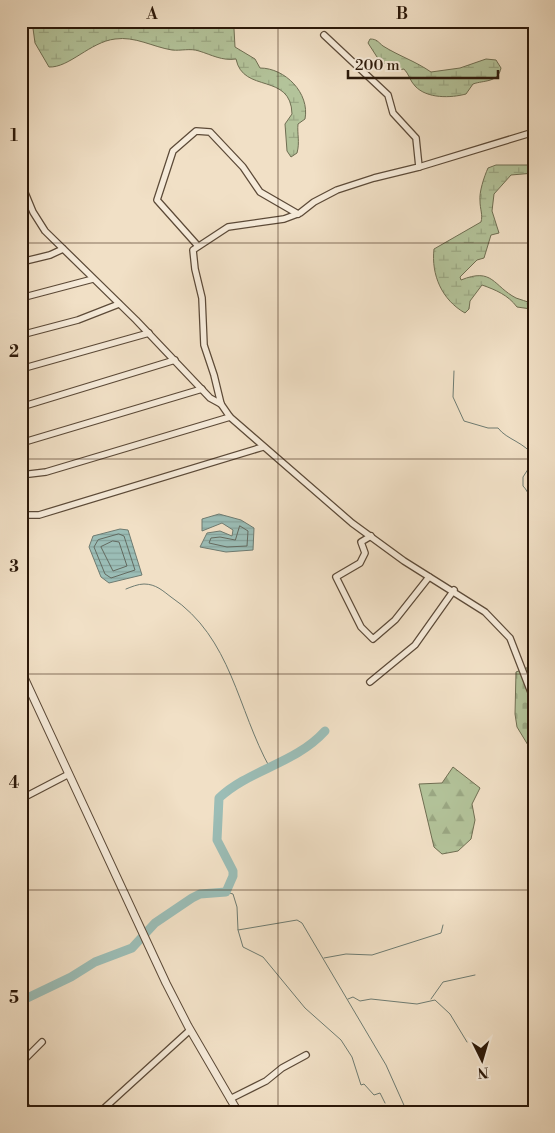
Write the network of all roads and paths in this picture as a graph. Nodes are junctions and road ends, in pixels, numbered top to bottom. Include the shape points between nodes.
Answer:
1 (324, 35) dead end
2 (534, 132) edge
3 (419, 167) junction
4 (21, 183) edge
5 (298, 214) junction
6 (198, 246) junction
7 (63, 249) junction
8 (21, 262) edge
9 (93, 279) junction
10 (21, 298) edge
11 (119, 304) junction
12 (149, 333) junction
13 (21, 335) edge
14 (175, 360) junction
15 (21, 369) edge
16 (202, 388) junction
17 (220, 404) junction
18 (21, 407) edge
19 (230, 417) junction
20 (21, 443) edge
21 (263, 447) junction
22 (21, 475) edge
23 (21, 515) edge
24 (370, 536) junction
25 (429, 576) junction
26 (454, 590) junction
27 (21, 670) edge
28 (370, 682) dead end
29 (534, 700) edge
30 (69, 774) junction
31 (21, 799) edge
32 (190, 1030) junction
33 (42, 1042) dead end
34 (306, 1055) dead end
35 (21, 1063) edge
36 (151, 1064) junction
37 (230, 1099) junction
38 (21, 1101) edge
39 (31, 1112) edge
40 (94, 1112) edge
41 (100, 1112) edge
42 (238, 1112) edge
43 (276, 1112) edge
44 (296, 1112) edge

1 - 3 street via 388,95 393,113 416,138
2 - 3 street
3 - 5 street via 337,190
4 - 7 street via 45,231
5 - 6 street via 228,227
5 - 6 street via 260,192 243,167 210,132 196,131 173,151 157,200
6 - 17 street via 193,250 194,269 202,298 204,346
7 - 8 street
7 - 9 street
9 - 10 street
9 - 11 street
11 - 12 street
11 - 13 street via 78,320
12 - 14 street
12 - 15 street
14 - 16 street
14 - 18 street
16 - 17 street
16 - 20 street
17 - 19 street
19 - 21 street
19 - 22 street via 46,472
21 - 23 street via 39,515
21 - 24 street
24 - 25 street
24 - 25 street via 361,542 365,553 360,562 336,577 361,627 373,639 395,620
25 - 26 street
26 - 28 street via 415,645
26 - 29 street via 485,612 510,638
27 - 30 street
30 - 31 street
30 - 32 street
32 - 36 street
32 - 37 street
33 - 35 street
34 - 37 street
36 - 40 street
36 - 41 street
37 - 42 street
38 - 39 street
43 - 44 street via 292,1109

